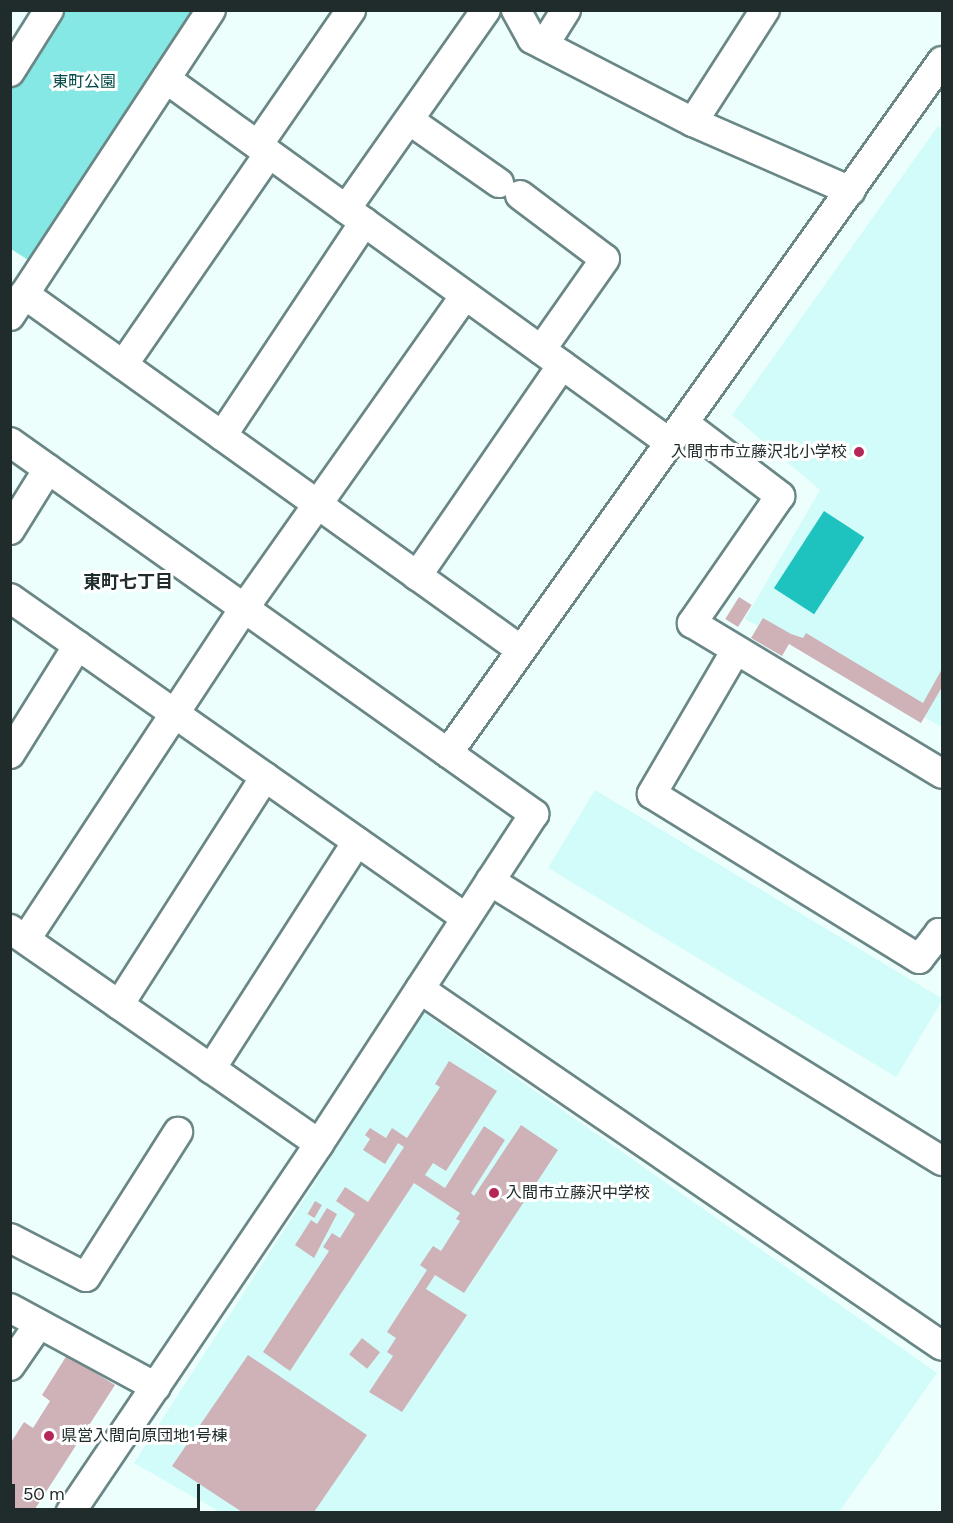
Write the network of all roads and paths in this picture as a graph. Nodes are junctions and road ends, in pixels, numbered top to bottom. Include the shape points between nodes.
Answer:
1 (49, 10) edge
2 (212, 10) edge
3 (351, 10) edge
4 (486, 10) edge
5 (516, 10) edge
6 (566, 10) edge
7 (765, 10) edge
8 (544, 45) junction
9 (10, 72) edge
10 (938, 77) edge
11 (166, 79) junction
12 (409, 120) junction
13 (693, 122) junction
14 (264, 149) junction
15 (851, 191) junction
16 (355, 215) junction
17 (465, 295) junction
18 (17, 305) edge
19 (552, 357) junction
20 (123, 365) junction
21 (677, 433) junction
22 (222, 436) junction
23 (10, 442) edge
24 (48, 469) junction
25 (318, 505) junction
26 (10, 530) edge
27 (417, 576) junction
28 (10, 598) edge
29 (243, 610) junction
30 (78, 645) junction
31 (521, 650) junction
32 (736, 650) junction
33 (176, 714) junction
34 (448, 753) junction
35 (10, 754) edge
36 (942, 774) edge
37 (265, 777) junction
38 (357, 842) junction
39 (490, 881) junction
40 (466, 918) junction
41 (18, 934) edge
42 (942, 935) edge
43 (420, 989) junction
44 (119, 1005) junction
45 (211, 1069) junction
46 (178, 1132) dead end
47 (319, 1144) junction
48 (942, 1161) edge
49 (10, 1238) edge
50 (10, 1308) edge
51 (39, 1324) junction
52 (942, 1346) edge
53 (10, 1366) edge
54 (156, 1387) junction
55 (71, 1512) edge

1 - 9 street
2 - 11 street
3 - 14 street
4 - 12 street
5 - 8 street via 532,39
6 - 8 street
7 - 13 street
8 - 13 street
10 - 15 street
11 - 14 street
11 - 18 street
12 - 16 street
12 - 19 street via 605,259
13 - 15 street
14 - 16 street
14 - 20 street
15 - 21 street
16 - 17 street
16 - 22 street
17 - 19 street
17 - 25 street
18 - 20 street
19 - 21 street
19 - 27 street
20 - 22 street
21 - 31 street
21 - 32 street via 780,496 692,623
22 - 25 street
23 - 24 street
24 - 26 street
24 - 29 street
25 - 27 street
25 - 29 street
27 - 31 street
28 - 30 street
29 - 33 street
29 - 34 street
30 - 33 street
30 - 35 street
31 - 34 street
32 - 36 street
32 - 42 street via 652,794 920,959 939,933
33 - 37 street
33 - 41 street
34 - 39 street via 534,814
37 - 38 street
37 - 44 street
38 - 40 street
38 - 45 street
39 - 40 street
39 - 48 street
40 - 43 street
41 - 44 street
43 - 47 street
43 - 52 street
44 - 45 street
45 - 47 street
46 - 49 street via 86,1277
47 - 54 street
50 - 51 street
51 - 53 street
51 - 54 street
54 - 55 street

